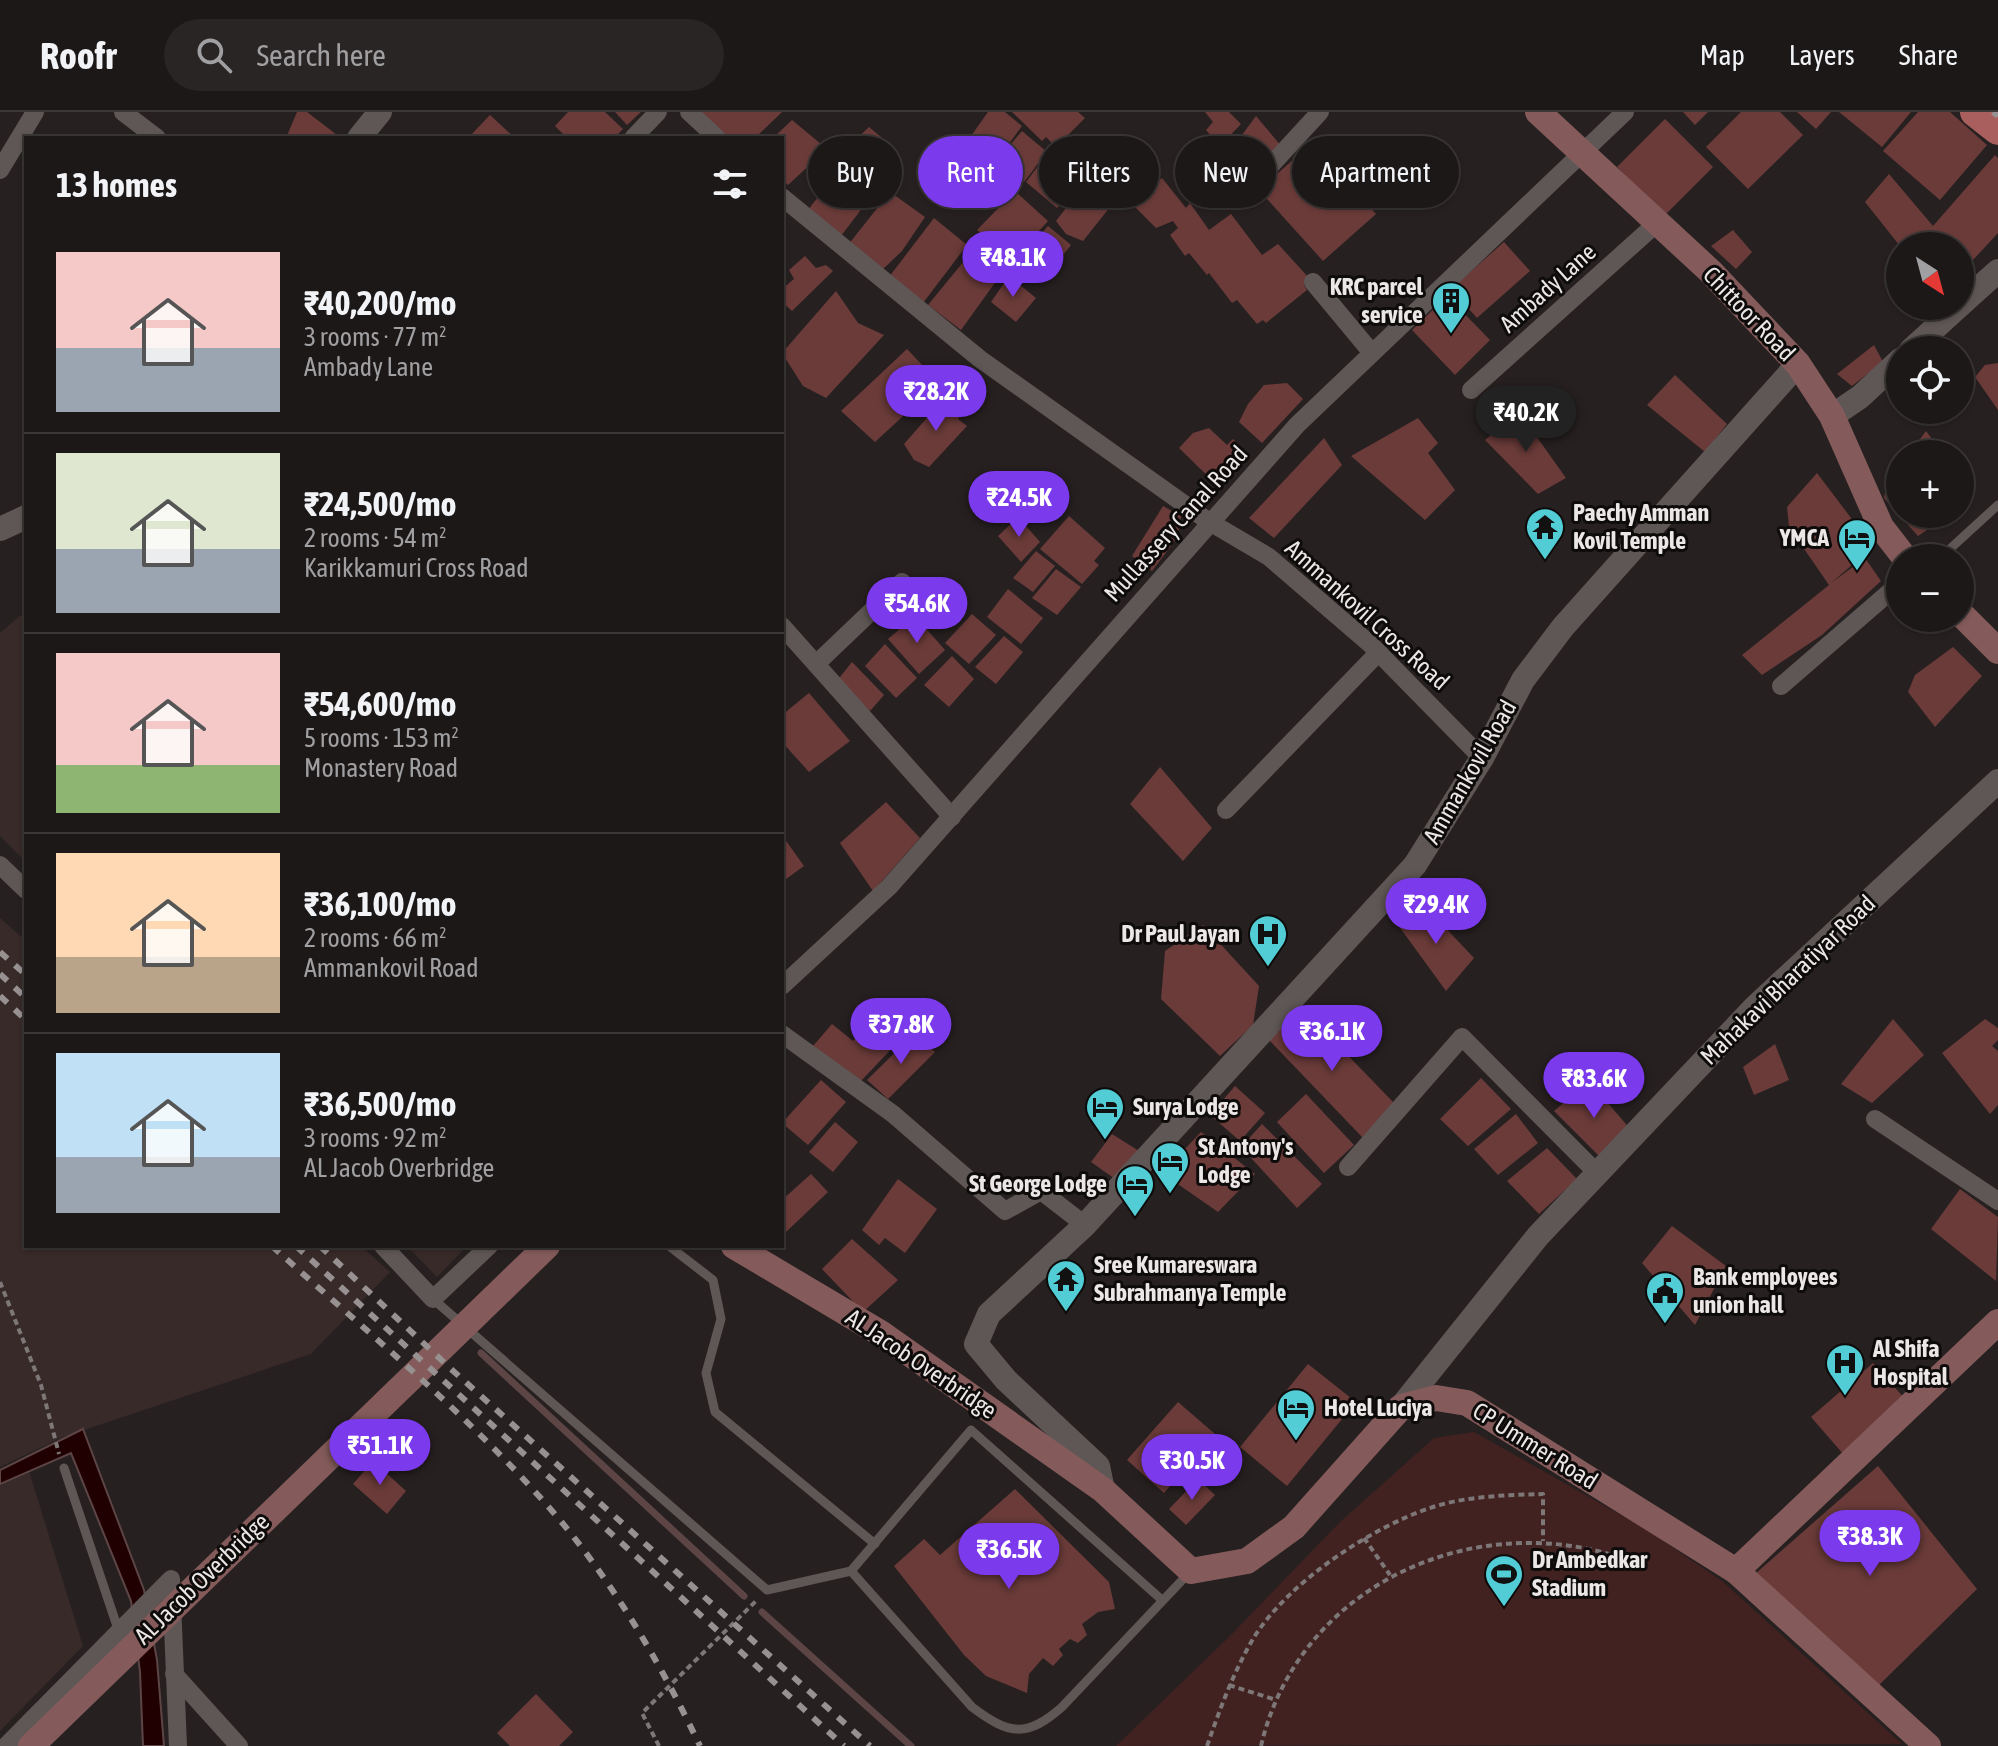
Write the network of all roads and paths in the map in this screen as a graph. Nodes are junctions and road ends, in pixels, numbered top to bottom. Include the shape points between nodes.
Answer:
1 (35, 112) edge
2 (123, 112) edge
3 (380, 112) edge
4 (658, 112) edge
5 (689, 112) edge
6 (1320, 112) edge
7 (1538, 112) edge
8 (1625, 112) edge
9 (1975, 112) edge
10 (1998, 130) edge
11 (154, 136) edge
12 (361, 136) edge
13 (635, 136) edge
14 (715, 136) edge
15 (1581, 152) junction
16 (1276, 160) edge
17 (0, 170) edge
18 (784, 199) edge
19 (1657, 223) junction
20 (1998, 271) edge
21 (1313, 282) dead end
22 (1974, 293) edge
23 (1944, 320) edge
24 (1927, 336) edge
25 (1372, 353) junction
26 (1798, 364) junction
27 (1886, 373) edge
28 (1471, 390) dead end
29 (1832, 416) junction
30 (1998, 505) edge
31 (24, 518) edge
32 (1208, 521) junction
33 (0, 529) edge
34 (1894, 544) edge
35 (1955, 544) edge
36 (902, 582) dead end
37 (1886, 595) edge
38 (1974, 627) edge
39 (784, 628) edge
40 (1998, 651) edge
41 (1379, 652) junction
42 (816, 664) junction
43 (1781, 686) dead end
44 (1482, 758) junction
45 (1998, 781) edge
46 (1226, 810) dead end
47 (952, 817) junction
48 (0, 865) edge
49 (24, 888) edge
50 (784, 984) edge
51 (784, 1035) edge
52 (1875, 1119) dead end
53 (1348, 1167) dead end
54 (1597, 1173) junction
55 (1998, 1201) edge
56 (1085, 1225) junction
57 (385, 1248) edge
58 (487, 1248) edge
59 (545, 1248) edge
60 (672, 1248) edge
61 (737, 1248) edge
62 (0, 1282) edge
63 (433, 1299) junction
64 (1998, 1322) edge
65 (1401, 1407) junction
66 (52, 1435) dead end
67 (64, 1468) dead end
68 (1103, 1490) junction
69 (1364, 1538) junction
70 (1543, 1541) junction
71 (875, 1544) junction
72 (1616, 1556) dead end
73 (851, 1571) junction
74 (1191, 1571) junction
75 (1736, 1571) junction
76 (1391, 1576) junction
77 (767, 1590) junction
78 (1162, 1600) junction
79 (122, 1629) junction
80 (174, 1674) junction
81 (1229, 1685) junction
82 (1276, 1700) junction
83 (6, 1746) edge
84 (31, 1746) edge
85 (178, 1746) edge
86 (239, 1746) edge
87 (659, 1746) edge
88 (1207, 1746) edge
89 (1261, 1746) edge
90 (1928, 1746) edge

1 - 17 street
2 - 11 street
3 - 12 street
4 - 13 street
5 - 14 street
6 - 16 street
7 - 15 main road, Chittoor Road
8 - 15 street, Mullassery Canal Road
9 - 10 main road
15 - 19 main road, Chittoor Road
15 - 25 street, Mullassery Canal Road
18 - 32 street, Ammankovil Cross Road via 980,359
19 - 26 main road, Chittoor Road
19 - 28 street, Ambady Lane
20 - 22 street
21 - 25 street
23 - 24 street
25 - 32 street, Mullassery Canal Road
26 - 29 main road, Chittoor Road
26 - 44 street, Ammankovil Road via 1563,627 1523,680
27 - 29 street
29 - 34 main road, Chittoor Road via 1881,527
30 - 35 lane
31 - 33 street
32 - 41 street, Ammankovil Cross Road via 1269,557
32 - 47 street, Mullassery Canal Road
36 - 42 street
37 - 43 street
38 - 40 main road
39 - 42 street
41 - 44 street, Ammankovil Cross Road
41 - 46 street
42 - 47 street
44 - 56 street, Ammankovil Road via 1415,865
45 - 54 street, Mahakavi Bharatiyar Road via 1755,1007
47 - 50 street, Mullassery Canal Road via 889,887
48 - 49 street
51 - 56 street via 893,1114 1005,1211 1041,1191
52 - 55 street
53 - 54 street via 1462,1037
54 - 65 street, Mahakavi Bharatiyar Road via 1538,1236
56 - 68 street, Ammankovil Road via 989,1314 976,1344 1006,1380 1098,1466
57 - 63 street
58 - 63 street
59 - 84 main road, AL Jacob Overbridge
60 - 71 lane via 713,1280 721,1319 706,1373 715,1412
61 - 68 main road, AL Jacob Overbridge via 882,1334
62 - 66 path via 41,1385
63 - 77 lane
64 - 75 main road
65 - 74 main road via 1294,1527 1247,1561
65 - 75 main road, CP Ummer Road via 1436,1398 1467,1403
67 - 79 lane
68 - 74 main road
69 - 70 path via 1435,1506 1497,1495 1543,1494
69 - 76 path
69 - 81 path via 1306,1580 1255,1636
70 - 72 path
70 - 76 path via 1470,1548
71 - 73 lane
71 - 78 lane via 971,1430
73 - 77 lane
73 - 78 lane via 972,1707 1014,1731 1042,1725
74 - 78 lane
75 - 90 main road, CP Ummer Road
76 - 82 path via 1331,1622 1291,1671
77 - 87 path via 642,1713
79 - 80 street via 171,1579
79 - 83 street
80 - 85 street
80 - 86 street
81 - 82 path
81 - 88 path
82 - 89 path

